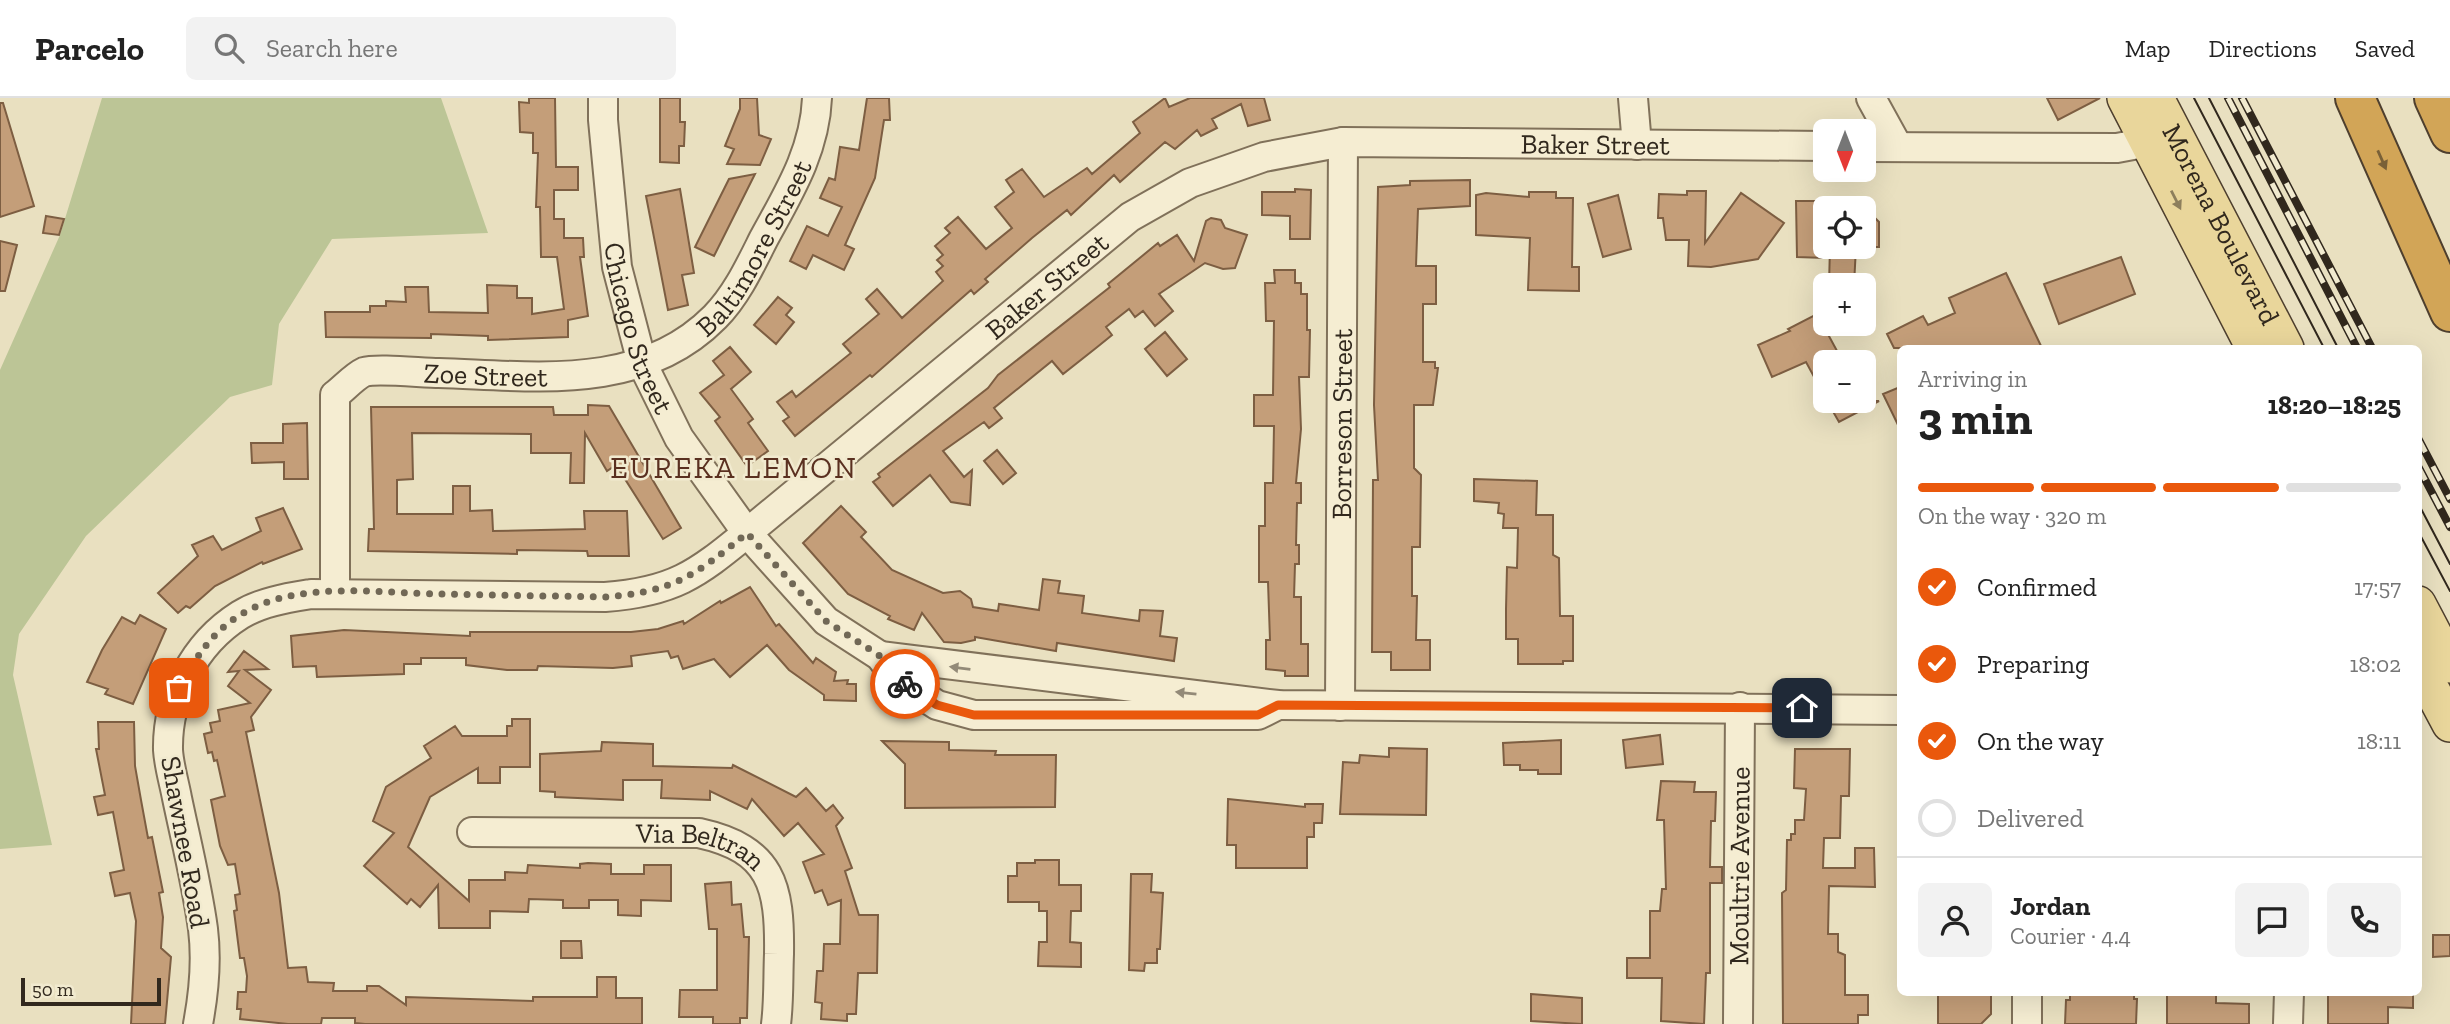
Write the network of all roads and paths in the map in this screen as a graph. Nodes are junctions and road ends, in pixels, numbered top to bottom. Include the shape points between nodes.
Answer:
1 (603, 98) edge
2 (817, 98) edge
3 (1633, 98) edge
4 (1871, 98) edge
5 (2124, 98) edge
6 (2355, 98) edge
7 (2434, 98) edge
8 (2157, 121) edge
9 (2450, 133) edge
10 (1343, 142) junction
11 (1637, 145) junction
12 (1813, 146) edge
13 (1876, 147) edge
14 (1898, 147) junction
15 (2450, 312) edge
16 (2253, 345) edge
17 (2284, 345) edge
18 (642, 363) junction
19 (747, 533) junction
20 (335, 593) junction
21 (2422, 612) edge
22 (880, 656) junction
23 (2450, 665) edge
24 (2422, 673) edge
25 (1278, 705) junction
26 (1340, 706) junction
27 (1740, 707) junction
28 (1897, 710) edge
29 (2440, 713) edge
30 (472, 832) dead end
31 (2027, 996) edge
32 (2289, 996) edge
33 (198, 1024) edge
34 (776, 1024) edge
35 (1738, 1024) edge
36 (2027, 1024) edge
37 (2288, 1024) edge

1 - 18 street, Chicago Street via 617,267
2 - 18 street, Baltimore Street via 811,143 745,275 716,316 691,337
3 - 11 street
4 - 14 street
5 - 8 main road, Morena Boulevard
6 -> 15 highway
7 - 9 highway
8 - 14 street via 2117,148
8 -> 16 main road, Morena Boulevard
8 - 17 main road, Morena Boulevard
10 - 11 street, Baker Street
10 - 19 street, Baker Street via 1264,157 1190,183 1130,217
10 - 26 street, Borreson Street
11 - 12 street, Baker Street
13 - 14 street
18 - 19 street, Chicago Street via 679,438
18 - 20 street, Zoe Street via 616,372 546,376 364,372 335,395
19 - 20 street, Baker Street via 704,568 674,585 642,594
19 - 22 street, Chicago Street via 826,621
20 - 33 street, Shawnee Road via 271,601 241,615 197,655 179,688 168,752 203,928 204,993
21 - 23 main road
25 -> 22 street
22 - 25 street via 897,679 937,705 974,715 1258,715
24 - 29 main road
25 - 26 street
26 - 27 street
27 - 28 street
27 - 35 street, Moultrie Avenue
30 - 34 street, Via Beltran via 699,833 727,839 752,853 772,879 780,912
31 - 36 street
32 - 37 street

